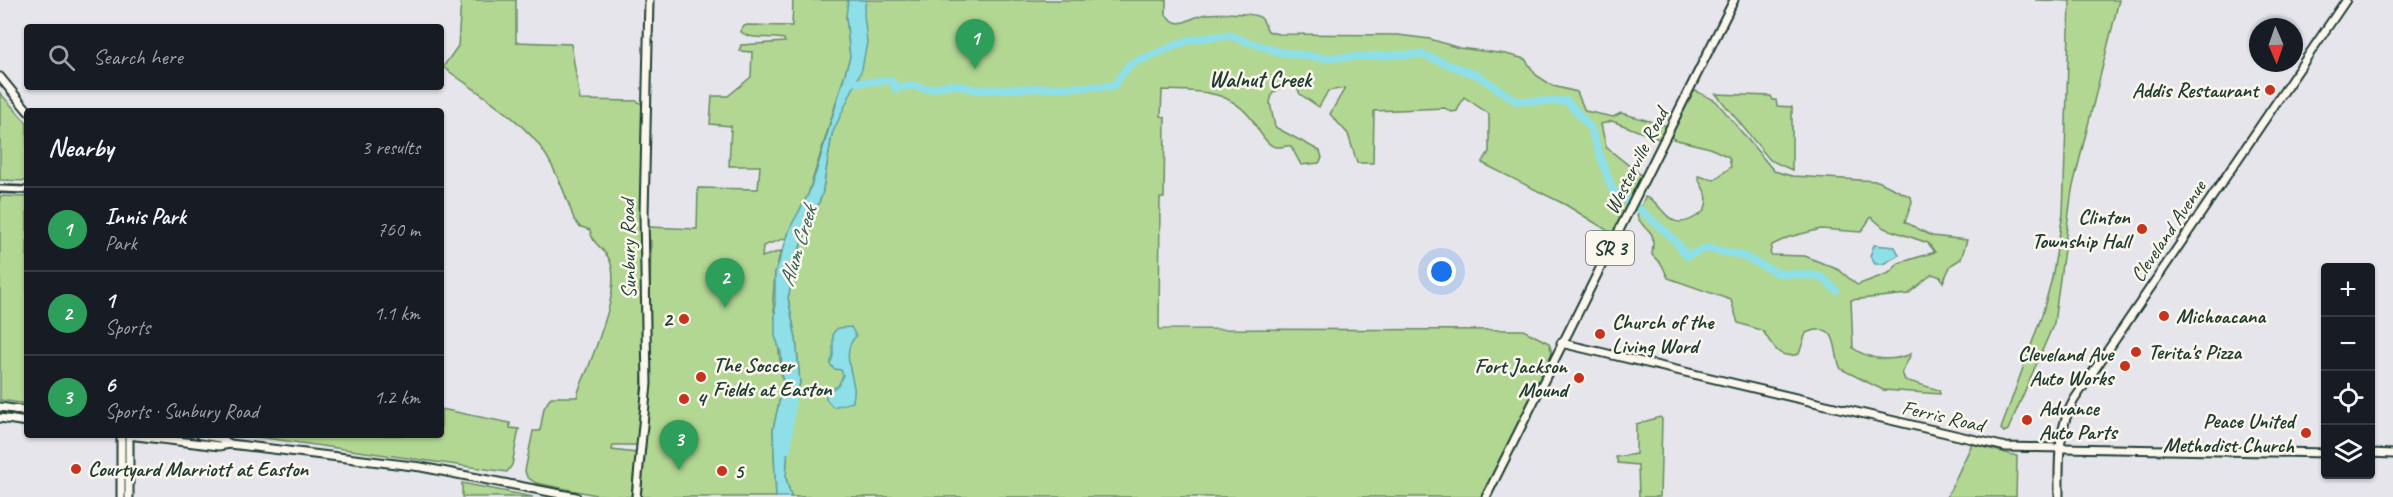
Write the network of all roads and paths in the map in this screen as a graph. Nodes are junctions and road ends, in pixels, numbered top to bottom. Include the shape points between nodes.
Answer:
1 (649, 0) edge
2 (1734, 0) edge
3 (2346, 0) edge
4 (0, 77) edge
5 (26, 108) edge
6 (0, 189) edge
7 (24, 190) edge
8 (1561, 343) junction
9 (0, 407) edge
10 (24, 411) edge
11 (0, 418) edge
12 (24, 422) edge
13 (121, 438) edge
14 (129, 438) edge
15 (154, 438) edge
16 (220, 438) edge
17 (230, 444) junction
18 (2061, 448) junction
19 (2321, 453) edge
20 (2375, 453) edge
21 (2393, 454) edge
22 (121, 497) edge
23 (129, 497) edge
24 (576, 497) edge
25 (636, 497) edge
26 (1486, 497) edge
27 (2059, 497) edge

1 - 25 main road, Sunbury Road via 644,205 647,384
2 - 8 main road, Westerville Road / SR 3
3 - 18 main road, Cleveland Avenue via 2082,387 2066,415
4 - 5 main road
6 - 7 street
8 - 18 main road, Ferris Road via 1980,442 2006,447
8 - 26 main road, Westerville Road / SR 3
9 - 10 main road
11 - 12 main road
13 - 22 main road
14 - 23 main road
15 - 17 main road
16 - 17 main road
17 - 24 main road via 421,467
18 - 19 main road, Ferris Road
18 - 27 main road, Cleveland Avenue
20 - 21 main road

